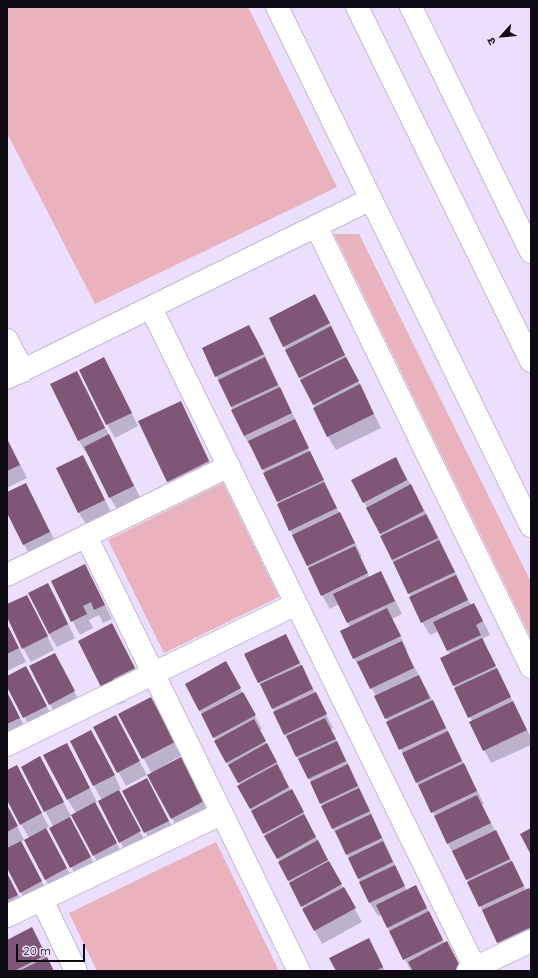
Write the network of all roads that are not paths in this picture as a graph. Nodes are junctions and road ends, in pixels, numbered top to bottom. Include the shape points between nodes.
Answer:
1 (277, 7) edge
2 (357, 7) edge
3 (411, 7) edge
4 (371, 199) junction
5 (316, 226) junction
6 (531, 252) edge
7 (151, 308) junction
8 (7, 340) edge
9 (531, 361) edge
10 (15, 374) edge
11 (229, 466) junction
12 (531, 526) edge
13 (86, 536) junction
14 (7, 575) edge
15 (296, 604) junction
16 (531, 667) edge
17 (153, 674) junction
18 (7, 745) edge
19 (222, 814) junction
20 (42, 900) junction
21 (7, 916) edge
22 (531, 941) edge
23 (472, 969) edge
24 (76, 971) edge
25 (299, 971) edge

1 - 4 street
2 - 9 street
3 - 6 street
4 - 5 street
4 - 12 street
5 - 7 street
5 - 16 street
7 - 10 street
7 - 11 street
8 - 10 street
11 - 13 street
11 - 15 street
13 - 14 street
13 - 17 street
15 - 17 street
15 - 23 street
17 - 18 street
17 - 19 street
19 - 20 street
19 - 25 street
20 - 21 street
20 - 24 street
22 - 23 street

